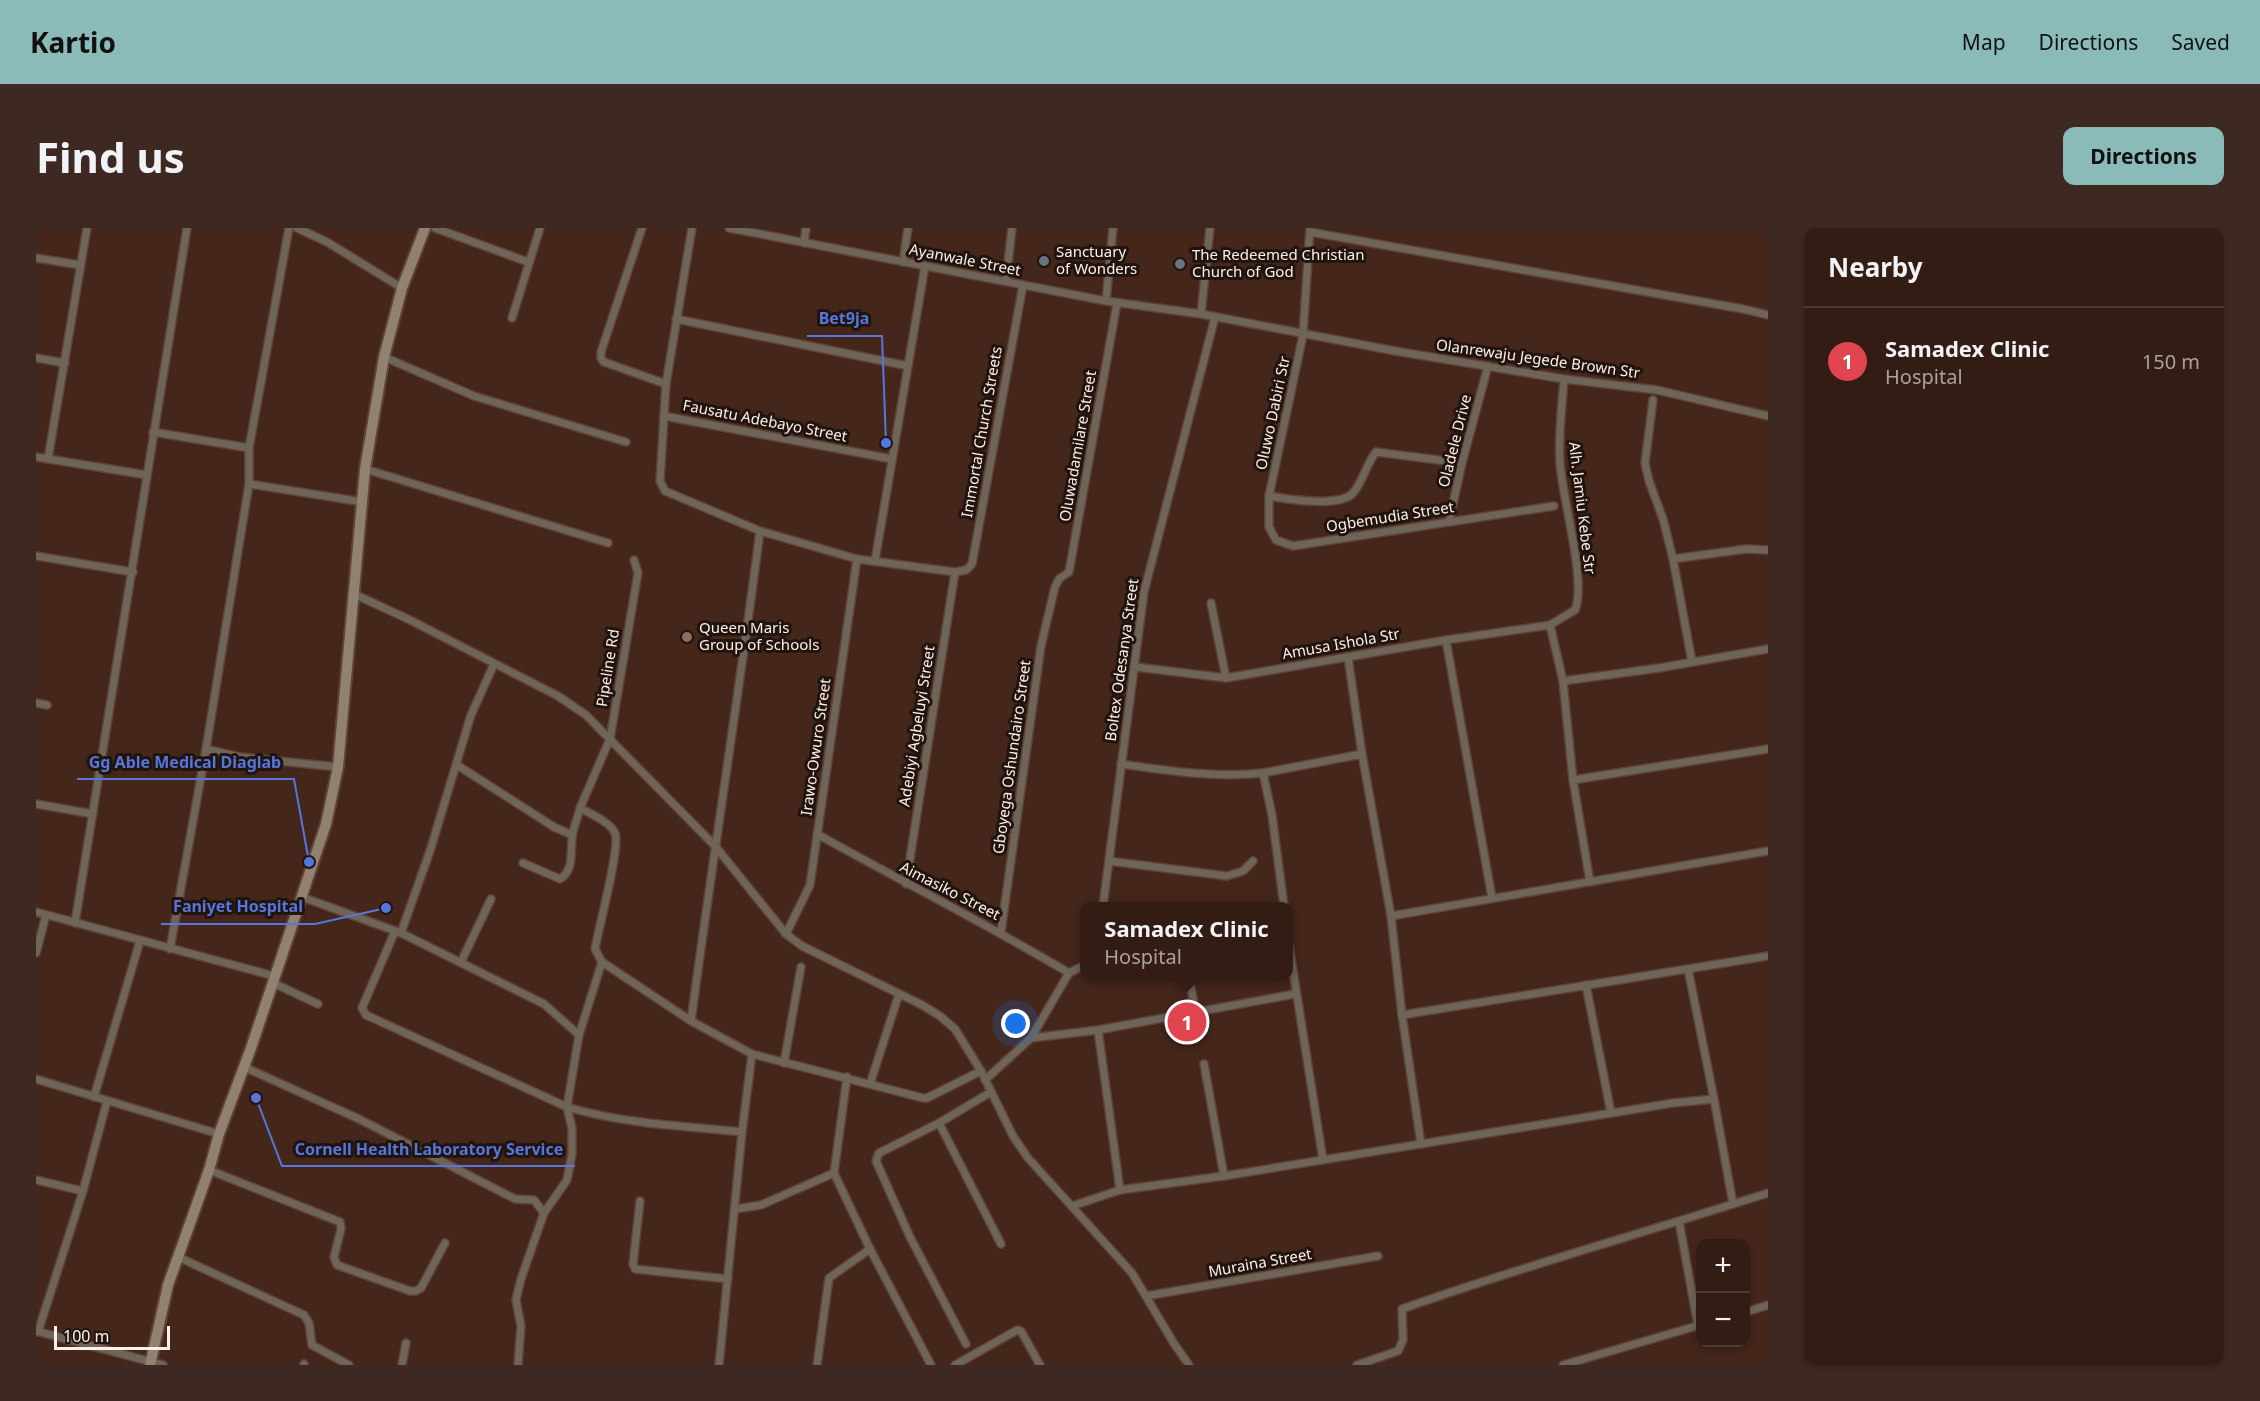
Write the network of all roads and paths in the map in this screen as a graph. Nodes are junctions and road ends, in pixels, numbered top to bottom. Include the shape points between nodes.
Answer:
1 (87, 228) edge
2 (187, 228) edge
3 (289, 228) edge
4 (297, 228) edge
5 (425, 228) edge
6 (435, 228) edge
7 (540, 228) edge
8 (642, 228) edge
9 (692, 228) edge
10 (729, 228) edge
11 (806, 228) edge
12 (908, 228) edge
13 (1012, 228) edge
14 (1113, 228) edge
15 (1210, 228) edge
16 (1310, 230) edge
17 (804, 243) junction
18 (36, 258) edge
19 (528, 262) junction
20 (903, 262) junction
21 (80, 265) junction
22 (925, 266) junction
23 (1006, 281) junction
24 (1023, 285) junction
25 (402, 288) junction
26 (1106, 301) junction
27 (1117, 303) junction
28 (1201, 314) junction
29 (1768, 315) edge
30 (1215, 317) junction
31 (512, 318) dead end
32 (676, 319) junction
33 (1303, 335) junction
34 (384, 357) junction
35 (36, 358) edge
36 (66, 363) junction
37 (908, 366) junction
38 (1488, 366) junction
39 (1564, 379) junction
40 (666, 384) junction
41 (1653, 400) dead end
42 (664, 416) junction
43 (1768, 416) edge
44 (153, 432) junction
45 (626, 442) dead end
46 (249, 447) junction
47 (36, 457) edge
48 (48, 459) junction
49 (892, 459) junction
50 (1462, 463) junction
51 (365, 469) junction
52 (147, 475) junction
53 (249, 484) junction
54 (1269, 496) junction
55 (363, 502) junction
56 (1554, 506) dead end
57 (1449, 522) junction
58 (760, 531) junction
59 (608, 543) dead end
60 (1768, 550) edge
61 (36, 556) edge
62 (857, 559) junction
63 (1673, 559) junction
64 (634, 560) dead end
65 (875, 561) junction
66 (133, 572) junction
67 (955, 572) junction
68 (1055, 587) joint
69 (352, 594) junction
70 (1211, 603) dead end
71 (1550, 625) junction
72 (1446, 640) junction
73 (1768, 649) edge
74 (1348, 657) junction
75 (1692, 662) junction
76 (494, 664) junction
77 (1136, 667) junction
78 (1226, 678) junction
79 (1563, 681) junction
80 (36, 703) edge
81 (47, 705) dead end
82 (610, 739) junction
83 (206, 749) junction
84 (1768, 749) edge
85 (1362, 754) junction
86 (1121, 764) junction
87 (457, 765) junction
88 (338, 767) junction
89 (1263, 773) junction
90 (1573, 780) junction
91 (36, 804) edge
92 (580, 808) junction
93 (93, 814) junction
94 (817, 834) junction
95 (572, 835) junction
96 (715, 846) junction
97 (1768, 851) edge
98 (1109, 861) junction
99 (1253, 861) dead end
100 (523, 863) dead end
101 (1590, 882) junction
102 (906, 884) junction
103 (302, 897) junction
104 (1492, 898) junction
105 (491, 899) dead end
106 (1104, 902) edge
107 (1283, 902) edge
108 (36, 912) edge
109 (46, 915) junction
110 (1391, 916) junction
111 (75, 923) junction
112 (398, 932) junction
113 (1001, 932) junction
114 (786, 934) junction
115 (141, 941) junction
116 (170, 949) junction
117 (36, 953) edge
118 (1768, 956) edge
119 (461, 962) junction
120 (602, 962) junction
121 (801, 967) dead end
122 (1080, 967) edge
123 (1688, 969) junction
124 (1069, 972) junction
125 (1293, 973) edge
126 (274, 980) junction
127 (1190, 980) edge
128 (1586, 985) junction
129 (899, 994) junction
130 (1296, 994) junction
131 (318, 1004) dead end
132 (1195, 1011) junction
133 (1402, 1015) junction
134 (691, 1021) junction
135 (1098, 1030) junction
136 (579, 1035) junction
137 (1031, 1038) junction
138 (752, 1054) junction
139 (784, 1063) junction
140 (1204, 1064) dead end
141 (244, 1067) junction
142 (981, 1071) junction
143 (847, 1077) junction
144 (36, 1079) edge
145 (985, 1080) junction
146 (870, 1083) junction
147 (991, 1092) junction
148 (94, 1097) junction
149 (1714, 1099) junction
150 (107, 1101) junction
151 (567, 1107) junction
152 (1611, 1113) junction
153 (939, 1123) junction
154 (742, 1132) junction
155 (219, 1134) junction
156 (1421, 1144) junction
157 (1323, 1160) junction
158 (209, 1170) junction
159 (834, 1173) junction
160 (1224, 1176) junction
161 (36, 1180) edge
162 (1120, 1190) junction
163 (83, 1191) junction
164 (1768, 1193) edge
165 (640, 1201) dead end
166 (1733, 1204) junction
167 (1072, 1206) junction
168 (735, 1209) junction
169 (544, 1214) junction
170 (1679, 1221) junction
171 (445, 1244) dead end
172 (1001, 1244) dead end
173 (870, 1249) junction
174 (1378, 1256) dead end
175 (178, 1257) junction
176 (728, 1279) junction
177 (1146, 1296) junction
178 (1768, 1305) edge
179 (1696, 1309) edge
180 (1750, 1311) edge
181 (1696, 1326) edge
182 (37, 1331) edge
183 (406, 1343) dead end
184 (966, 1344) dead end
185 (150, 1363) edge
186 (163, 1365) edge
187 (349, 1365) edge
188 (402, 1365) edge
189 (518, 1365) edge
190 (719, 1365) edge
191 (817, 1365) edge
192 (932, 1365) edge
193 (955, 1365) edge
194 (1040, 1365) edge
195 (1189, 1365) edge
196 (1356, 1365) edge
197 (1563, 1365) edge

1 - 21 street
2 - 44 street
3 - 46 street
4 - 25 street
5 - 25 main road
6 - 19 street
7 - 19 street
8 - 40 street via 601,358
9 - 32 street, Fausatu Adebayo Street
10 - 17 street, Ayanwale Street
11 - 17 street
12 - 20 street
13 - 23 street
14 - 26 street
15 - 28 street
16 - 29 street
16 - 33 street, Oluwo Dabiri Str
17 - 20 street, Ayanwale Street
18 - 21 street
19 - 31 street
20 - 22 street, Ayanwale Street
21 - 36 street
22 - 23 street, Ayanwale Street
22 - 37 street
23 - 24 street, Ayanwale Street
24 - 26 street, Ayanwale Street
24 - 67 street, Immortal Church Streets via 972,564
25 - 34 main road
26 - 27 street, Ayanwale Street
27 - 28 street, Ayanwale Street
27 - 68 street, Oluwadamilare Street via 1069,572
28 - 30 street, Ayanwale Street
30 - 33 street, Ayanwale Street
30 - 77 street, Boltex Odesanya Street via 1144,592
32 - 37 street
32 - 40 street, Fausatu Adebayo Street
33 - 38 street, Olanrewaju Jegede Brown Str
33 - 54 street, Oluwo Dabiri Str
34 - 45 street via 474,396
34 - 51 main road
35 - 36 street
36 - 48 street
37 - 49 street
38 - 39 street, Olanrewaju Jegede Brown Str
38 - 50 street, Oladele Drive
39 - 43 street, Olanrewaju Jegede Brown Str via 1657,390
39 - 71 street, Alh. Jamiu Kebe Str via 1560,464 1579,594 1575,610
40 - 42 street, Fausatu Adebayo Street
41 - 63 street via 1645,463
42 - 49 street, Fausatu Adebayo Street
42 - 58 street via 660,481 665,491
44 - 46 street
44 - 52 street
46 - 53 street
47 - 48 street
48 - 52 street
49 - 65 street
50 - 54 street via 1376,452 1348,497 1317,502
50 - 57 street, Oladele Drive
51 - 55 main road
51 - 59 street
52 - 66 street
53 - 55 street
53 - 83 street
54 - 57 street, Ogbemudia Street via 1269,527 1282,543 1293,546
55 - 69 main road
56 - 57 street, Ogbemudia Street
58 - 62 street
58 - 96 street
60 - 63 street via 1746,549
61 - 66 street
62 - 65 street
62 - 94 street, Irawo-Owuro Street
63 - 75 street
64 - 82 street, Pipeline Rd via 638,573
65 - 67 street
66 - 93 street
67 - 102 street, Adebiyi Agbeluyi Street
68 - 113 street, Gboyega Oshundairo Street via 1041,646
69 - 76 street
69 - 88 main road
70 - 78 street
71 - 72 street, Amusa Ishola Str
71 - 79 street
72 - 74 street, Amusa Ishola Str
72 - 104 street
73 - 75 street
74 - 78 street, Amusa Ishola Str
74 - 85 street
75 - 79 street
76 - 82 street via 558,696 586,715
76 - 87 street via 471,715
77 - 78 street, Amusa Ishola Str
77 - 86 street, Boltex Odesanya Street
79 - 90 street
80 - 81 street
82 - 92 street, Pipeline Rd
82 - 96 street
83 - 88 street via 240,757
83 - 116 street
84 - 90 street
85 - 89 street
85 - 110 street
86 - 89 street via 1232,776
86 - 98 street, Boltex Odesanya Street
87 - 95 street
87 - 112 street via 430,851
88 - 103 main road via 327,824
89 - 107 street
90 - 101 street
91 - 93 street
92 - 95 street, Pipeline Rd
92 - 120 street via 611,827 616,838 595,949
93 - 111 street
94 - 102 street, Aimasiko Street
94 - 114 street, Irawo-Owuro Street via 810,885
95 - 100 street, Pipeline Rd via 568,872 560,879
96 - 114 street
96 - 134 street
97 - 101 street
98 - 99 street via 1227,876 1243,871
98 - 106 street, Boltex Odesanya Street
101 - 104 street
102 - 113 street, Aimasiko Street
103 - 112 street
103 - 126 main road
104 - 110 street
105 - 119 street
108 - 109 street
109 - 111 street
109 - 117 street
110 - 133 street
111 - 115 street
112 - 119 street
112 - 151 street via 362,1008 364,1013
113 - 124 street, Aimasiko Street
114 - 129 street via 802,946
115 - 116 street
115 - 148 street
116 - 126 street
118 - 123 street
119 - 136 street via 544,1004
120 - 134 street
120 - 136 street
121 - 139 street
122 - 124 street
123 - 128 street
123 - 149 street
124 - 137 street
125 - 130 street
126 - 131 street
126 - 141 main road
127 - 132 street
128 - 133 street
128 - 152 street
129 - 142 street via 940,1016 955,1029
129 - 146 street
130 - 132 street
130 - 157 street
132 - 135 street
133 - 156 street
134 - 138 street
135 - 137 street
135 - 162 street
136 - 151 street
137 - 145 street
138 - 139 street
138 - 154 street
139 - 143 street
140 - 160 street
141 - 155 main road
141 - 169 street via 359,1119 515,1199 534,1200
142 - 145 street
142 - 146 street via 927,1098
143 - 146 street
143 - 159 street
144 - 148 street
145 - 147 street
147 - 153 street
147 - 167 street via 1028,1158
148 - 150 street
149 - 152 street
149 - 166 street
150 - 155 street
150 - 163 street
151 - 154 street via 626,1121
151 - 169 street via 572,1154 567,1179
152 - 156 street
153 - 172 street
153 - 184 street via 879,1154 876,1161 909,1237
154 - 168 street
155 - 158 main road
156 - 157 street
157 - 160 street
158 - 171 street via 340,1222 334,1257 337,1265 410,1291 421,1288
158 - 175 main road
159 - 168 street via 760,1205
159 - 173 street
160 - 162 street
161 - 163 street
162 - 167 street
163 - 182 street
164 - 166 street
165 - 176 street via 635,1269
166 - 170 street
167 - 177 street via 1132,1273
168 - 176 street
169 - 189 street via 516,1300 521,1326
170 - 179 street
170 - 196 street via 1487,1278 1401,1309 1403,1340 1398,1351
173 - 191 street via 829,1278
173 - 192 street
174 - 177 street, Muraina Street
175 - 185 main road
175 - 187 street via 304,1315 312,1345
176 - 190 street
177 - 195 street
178 - 180 street
181 - 197 street
182 - 185 street
183 - 188 street
185 - 186 street
193 - 194 street via 1017,1330

